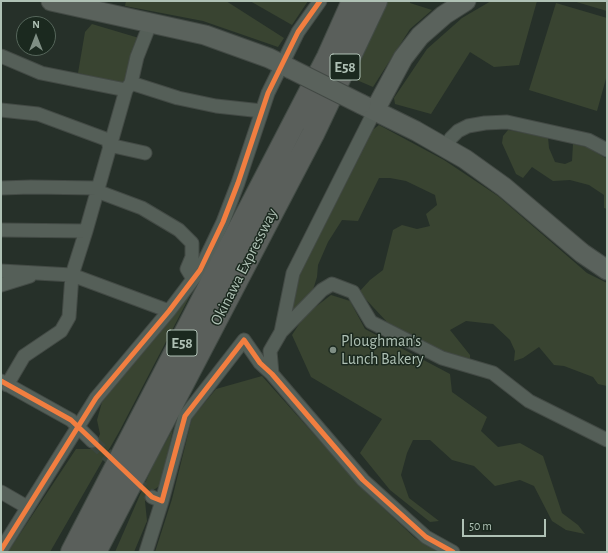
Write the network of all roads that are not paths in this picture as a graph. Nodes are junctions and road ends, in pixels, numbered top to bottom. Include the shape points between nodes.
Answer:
1 (51, 1) edge
2 (320, 1) edge
3 (353, 1) edge
4 (376, 1) edge
5 (466, 1) edge
6 (150, 24) junction
7 (1, 56) edge
8 (287, 66) junction
9 (128, 86) junction
10 (368, 107) junction
11 (1, 110) edge
12 (262, 111) junction
13 (110, 143) junction
14 (446, 148) junction
15 (607, 150) edge
16 (145, 153) dead end
17 (1, 188) edge
18 (97, 188) junction
19 (1, 230) edge
20 (86, 231) junction
21 (607, 270) edge
22 (1, 271) edge
23 (43, 274) junction
24 (72, 275) junction
25 (193, 279) junction
26 (1, 286) edge
27 (169, 311) junction
28 (281, 332) junction
29 (272, 374) junction
30 (4, 383) edge
31 (80, 427) junction
32 (607, 440) edge
33 (92, 441) tunnel mouth
34 (1, 492) edge
35 (27, 507) junction
36 (1, 550) edge
37 (72, 552) edge
38 (94, 552) edge
39 (146, 552) edge
40 (453, 552) edge

1 - 6 main road
2 - 8 street via 298,32
3 - 37 highway, Okinawa Expressway / E58 via 314,84
4 - 38 highway, Okinawa Expressway / E58 via 313,134
5 - 10 main road via 444,15 420,36
6 - 8 main road via 205,35
6 - 9 street
7 - 9 street via 41,73
8 - 10 main road, bridge
8 - 12 street
9 - 12 street via 216,106
9 - 13 street
10 - 14 main road
10 - 28 street via 293,273
11 - 13 street via 38,114
12 - 25 street via 223,222 200,270
13 - 16 street
13 - 18 street
14 - 15 street via 451,138 468,126 507,122 588,140
14 - 21 main road via 504,187 582,253
17 - 18 street
18 - 20 street
18 - 25 street via 102,193 142,208 179,230 192,243 192,257 188,269
19 - 20 street
20 - 24 street
22 - 23 street
23 - 24 street
23 - 26 street
24 - 27 street
24 - 30 street via 69,317 61,331 24,356
25 - 27 street
27 - 31 street via 96,398
28 - 29 street via 270,351
28 - 32 street via 322,290 332,284 353,292 371,322 442,358 493,373 529,401
29 - 39 street via 260,364 244,340 185,416 157,499
29 - 40 street via 363,480 426,537
30 - 31 street
31 - 33 street
31 - 35 street
34 - 35 street
35 - 36 street

